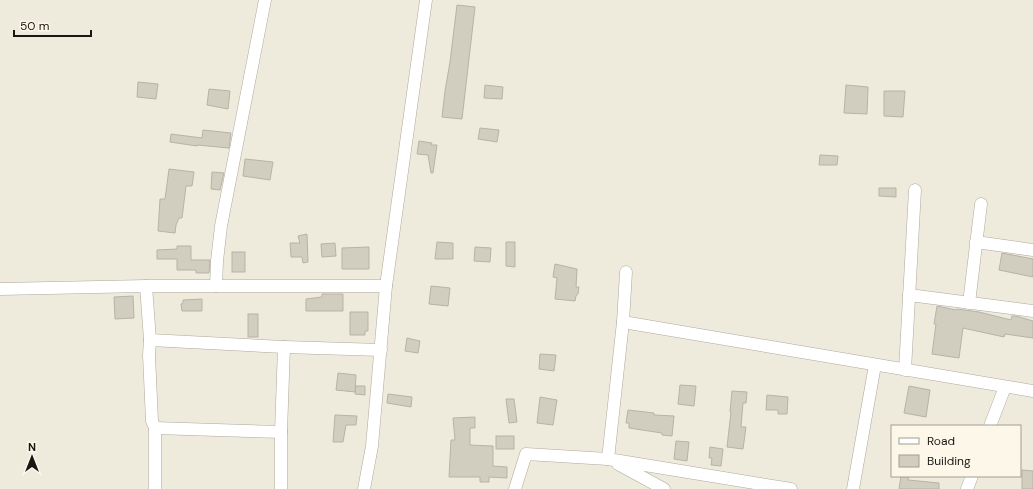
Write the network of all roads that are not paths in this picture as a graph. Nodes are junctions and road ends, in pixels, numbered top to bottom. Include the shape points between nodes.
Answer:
1 (265, 0) edge
2 (426, 0) edge
3 (915, 190) dead end
4 (981, 204) dead end
5 (976, 242) junction
6 (1033, 250) edge
7 (626, 272) dead end
8 (146, 286) junction
9 (216, 286) junction
10 (386, 286) junction
11 (0, 289) edge
12 (909, 295) junction
13 (969, 303) junction
14 (1033, 311) edge
15 (623, 322) junction
16 (150, 340) junction
17 (284, 347) junction
18 (381, 350) junction
19 (875, 365) junction
20 (905, 370) junction
21 (1005, 387) junction
22 (1033, 391) edge
23 (990, 425) edge
24 (155, 428) junction
25 (281, 432) junction
26 (608, 459) junction
27 (972, 477) edge
28 (155, 489) edge
29 (281, 489) edge
30 (364, 489) edge
31 (515, 489) edge
32 (664, 489) edge
33 (791, 489) edge
34 (853, 489) edge
35 (967, 489) edge

1 - 9 street via 221,226 216,261
2 - 10 street
3 - 12 street
4 - 5 street
5 - 6 street
5 - 13 street
7 - 15 street
8 - 9 street
8 - 11 street
8 - 16 street
9 - 10 street
10 - 18 street
12 - 13 street
12 - 20 street
13 - 14 street
15 - 19 street
15 - 26 street
16 - 17 street
16 - 24 street via 152,421
17 - 18 street
17 - 25 street
18 - 30 street via 372,446
19 - 20 street
19 - 34 street
20 - 21 street
21 - 22 street
21 - 23 street
24 - 25 street
24 - 28 street
25 - 29 street
26 - 31 street via 526,454
26 - 32 street
26 - 33 street
27 - 35 street

